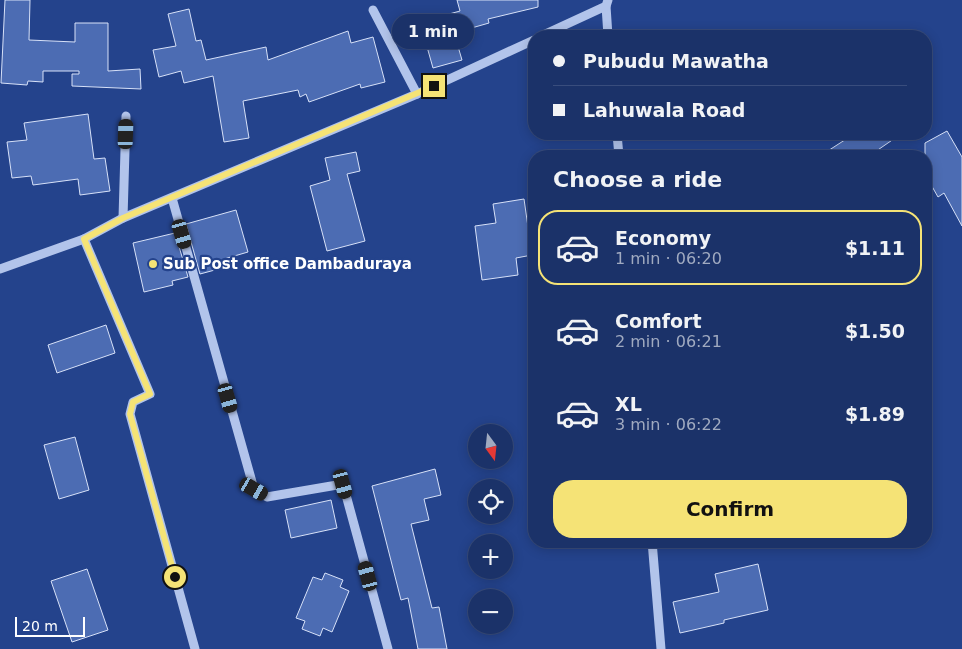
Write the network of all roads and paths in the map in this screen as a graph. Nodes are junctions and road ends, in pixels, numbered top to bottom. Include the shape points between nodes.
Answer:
1 (607, 3) edge
2 (373, 10) dead end
3 (553, 30) edge
4 (608, 30) edge
5 (528, 43) edge
6 (417, 94) junction
7 (126, 116) dead end
8 (172, 198) junction
9 (123, 218) junction
10 (84, 239) junction
11 (0, 269) edge
12 (653, 548) edge
13 (195, 649) edge
14 (388, 649) edge
15 (662, 649) edge

1 - 3 street
1 - 4 street
2 - 6 street
5 - 6 street
6 - 8 street
7 - 9 street
8 - 9 street
8 - 14 street via 254,489 267,497 343,484
9 - 10 street
10 - 11 street
10 - 13 street via 150,394 133,402 130,414
12 - 15 street

